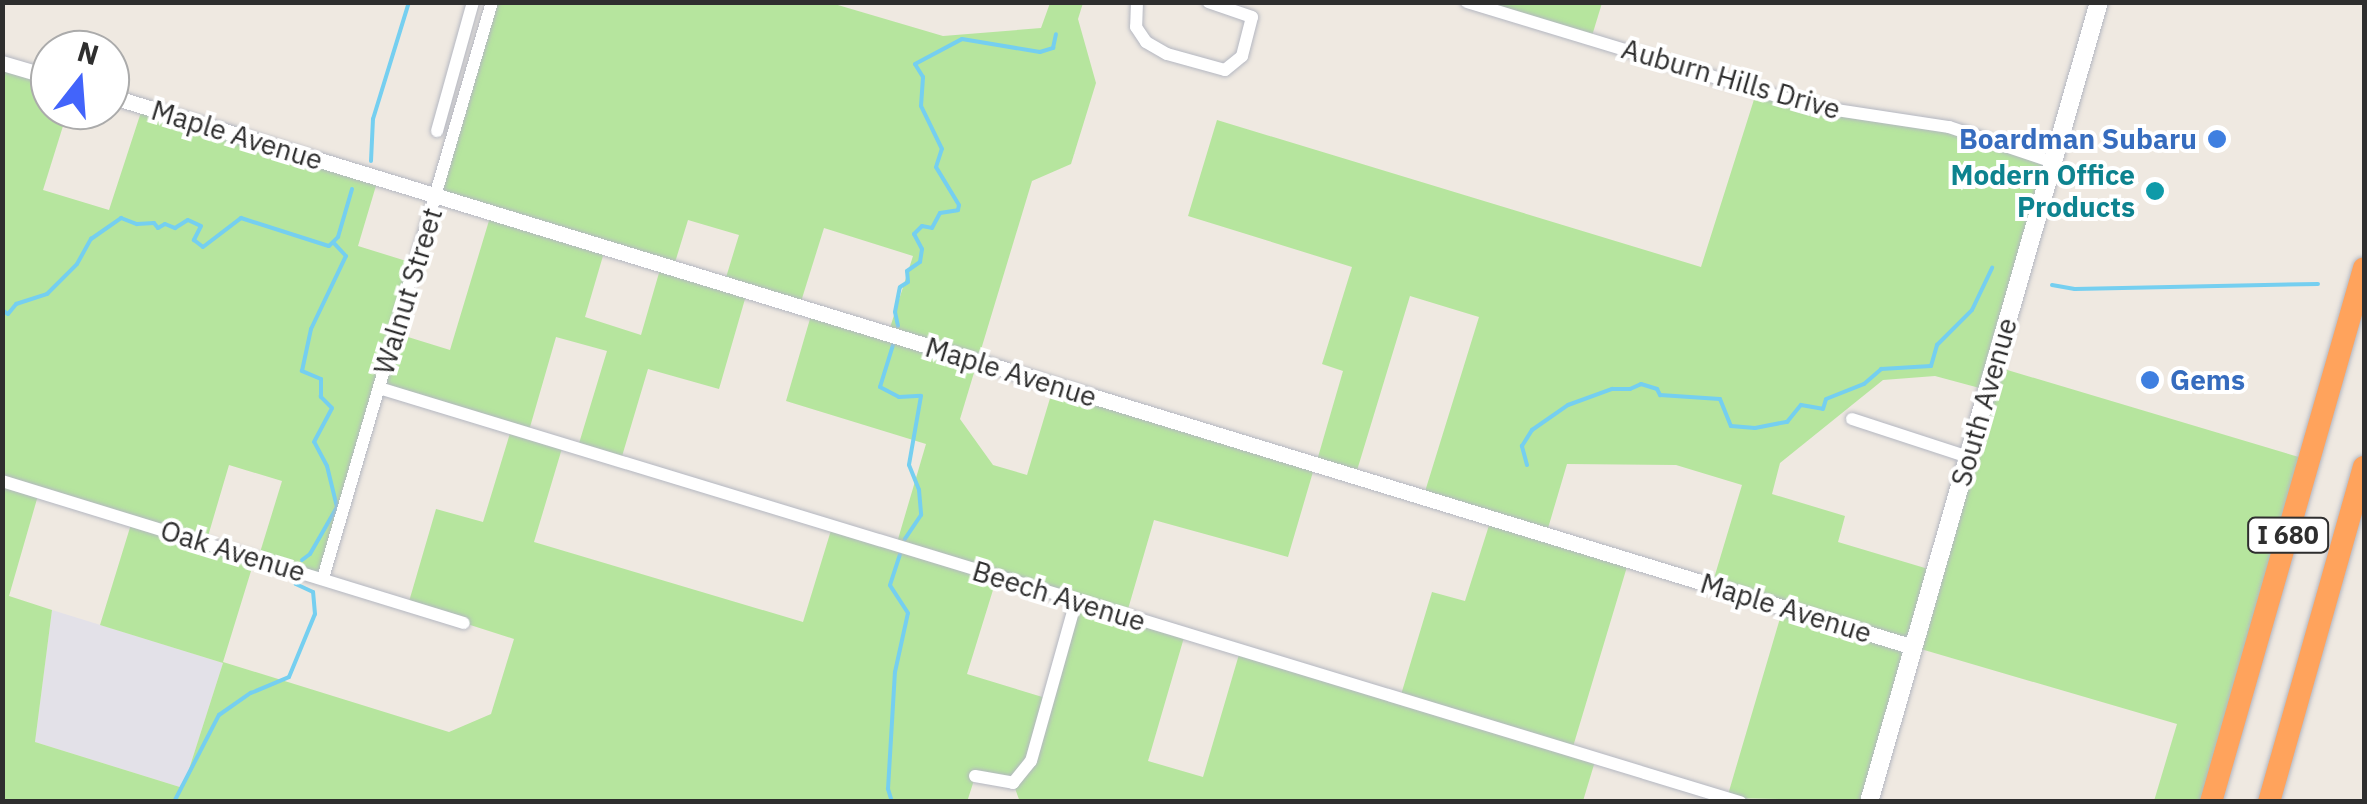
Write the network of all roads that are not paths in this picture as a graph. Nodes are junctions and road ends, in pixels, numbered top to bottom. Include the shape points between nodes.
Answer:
1 (472, 2) edge
2 (1137, 2) edge
3 (1208, 2) edge
4 (1256, 2) edge
5 (1467, 2) edge
6 (2099, 2) edge
7 (488, 4) edge
8 (1252, 18) junction
9 (2, 62) edge
10 (30, 71) edge
11 (130, 102) edge
12 (437, 131) dead end
13 (2053, 162) junction
14 (436, 197) junction
15 (2364, 268) edge
16 (378, 388) junction
17 (1852, 419) dead end
18 (1968, 457) junction
19 (2364, 467) edge
20 (2, 480) edge
21 (324, 578) junction
22 (1076, 601) junction
23 (464, 623) dead end
24 (1913, 647) junction
25 (975, 776) dead end
26 (1740, 802) edge
27 (1869, 802) edge
28 (2211, 802) edge
29 (2269, 802) edge

1 - 12 street
2 - 8 street via 1136,27 1146,42 1218,70 1239,62
3 - 8 street
4 - 8 street
5 - 13 street, Auburn Hills Drive via 1810,106 1949,127
6 - 13 main road, South Avenue
7 - 14 street, Walnut Street
9 - 10 street
11 - 14 street, Maple Avenue
13 - 18 main road, South Avenue
14 - 16 street, Walnut Street
14 - 24 street, Maple Avenue
15 - 28 highway, I 680
16 - 21 street, Walnut Street
16 - 22 street, Beech Avenue
17 - 18 street
18 - 24 main road, South Avenue
19 - 29 highway, I 680
20 - 21 street, Oak Avenue
21 - 23 street, Oak Avenue
22 - 25 street via 1030,762 1013,783
22 - 26 street, Beech Avenue
24 - 27 main road, South Avenue

